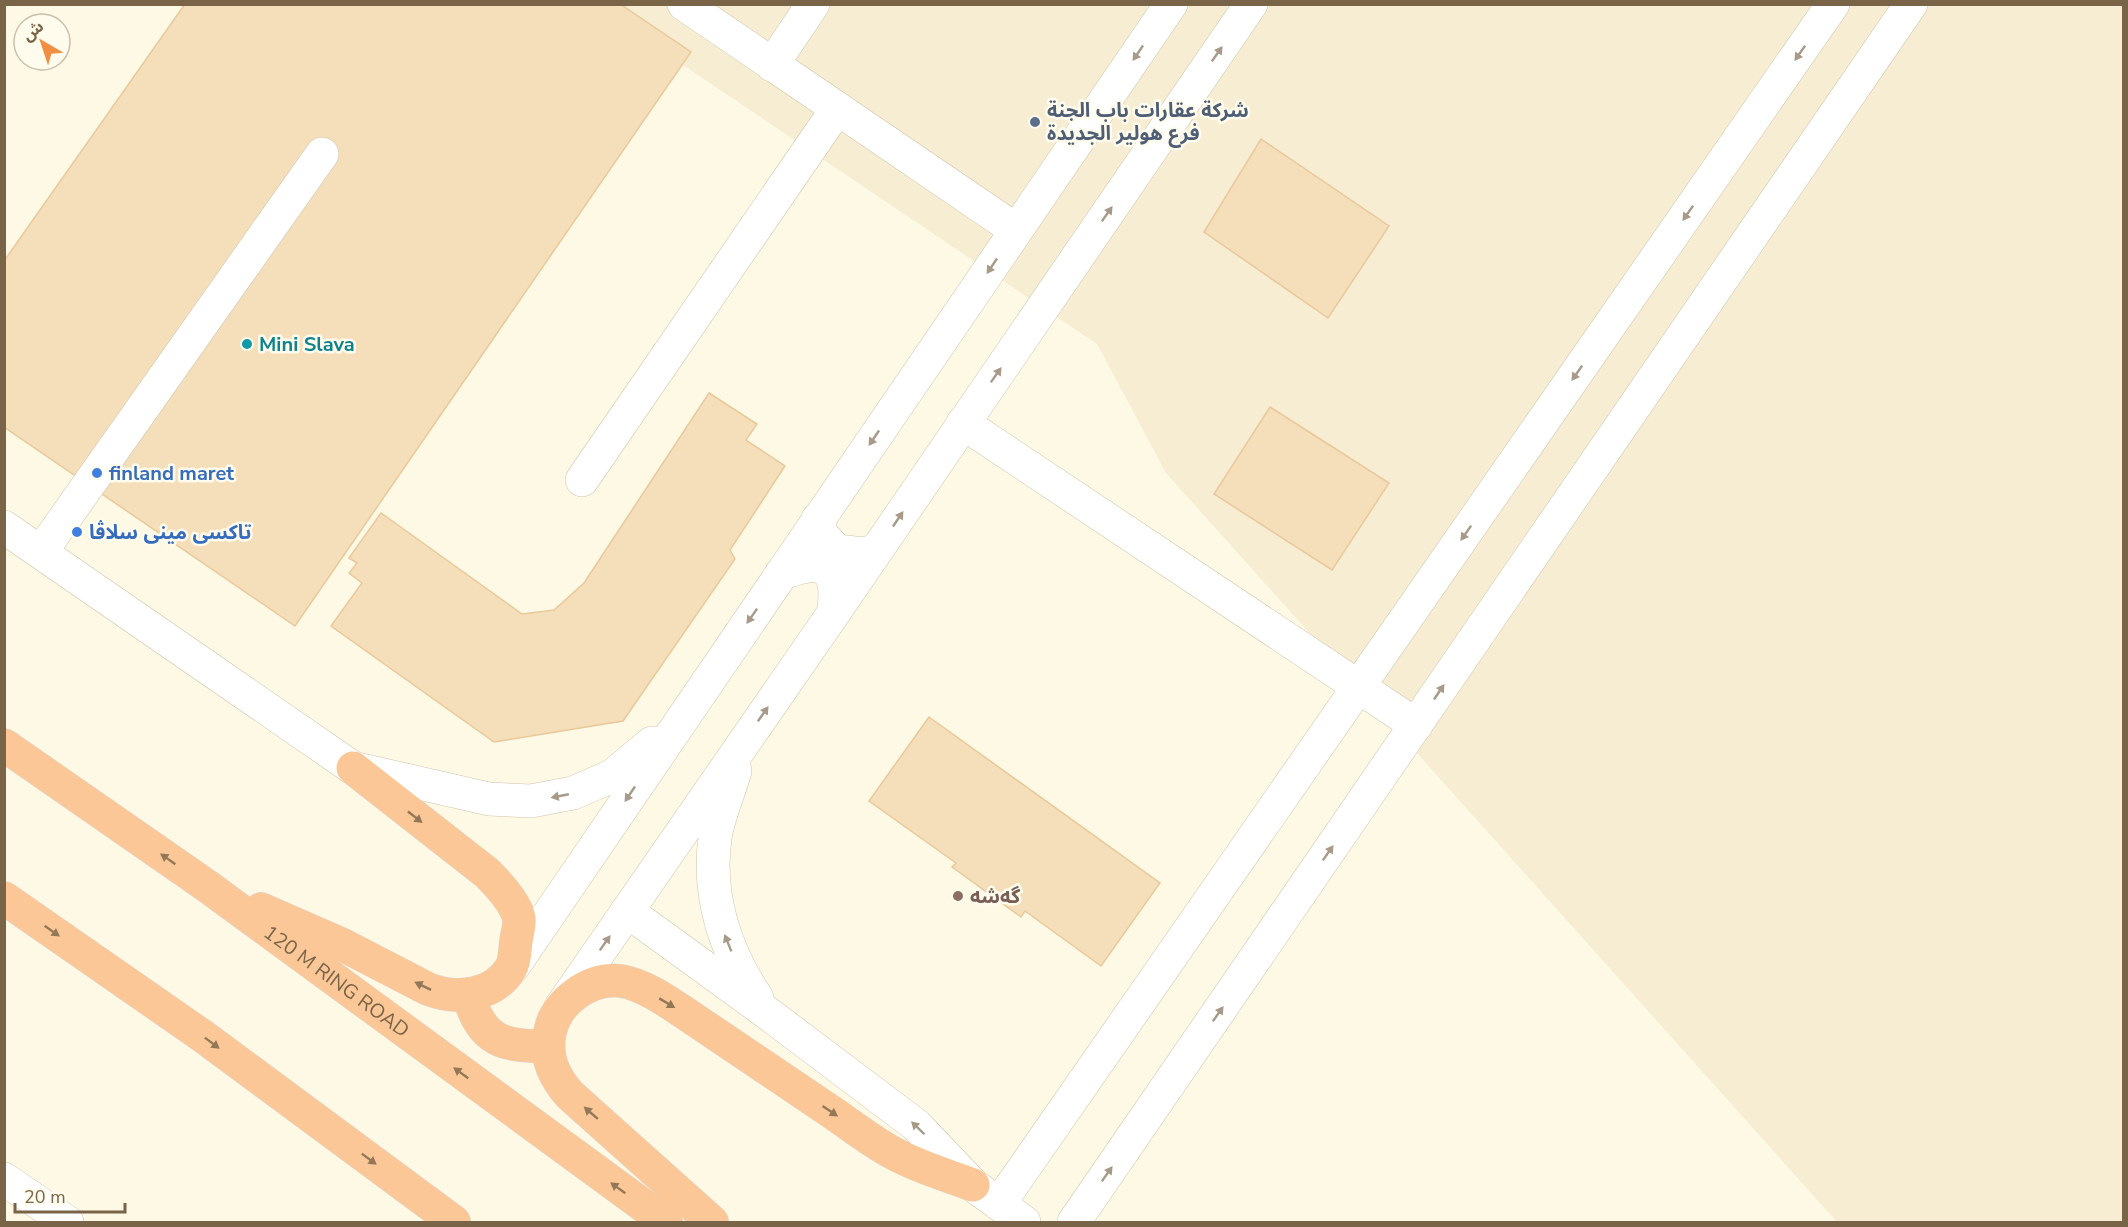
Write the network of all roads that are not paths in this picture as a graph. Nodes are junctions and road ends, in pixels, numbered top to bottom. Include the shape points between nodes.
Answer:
1 (684, 4) edge
2 (813, 4) edge
3 (1171, 4) edge
4 (1251, 4) edge
5 (1833, 4) edge
6 (1911, 4) edge
7 (772, 65) junction
8 (837, 109) junction
9 (322, 154) dead end
10 (1016, 230) junction
11 (963, 423) junction
12 (582, 480) dead end
13 (818, 519) junction
14 (4, 527) edge
15 (877, 550) junction
16 (42, 552) junction
17 (781, 574) junction
18 (834, 614) junction
19 (704, 687) junction
20 (1359, 687) junction
21 (1416, 725) junction
22 (744, 741) junction
23 (4, 744) edge
24 (353, 768) junction
25 (207, 886) junction
26 (4, 898) edge
27 (627, 911) junction
28 (513, 967) junction
29 (468, 995) junction
30 (560, 1008) junction
31 (766, 1012) junction
32 (548, 1047) junction
33 (4, 1179) edge
34 (999, 1204) edge
35 (67, 1222) edge
36 (454, 1222) edge
37 (666, 1222) edge
38 (712, 1222) edge
39 (1074, 1222) edge

1 - 7 street
2 - 7 street
3 -> 10 street
11 -> 4 street
5 -> 20 street
21 -> 6 street
7 - 8 street
8 - 10 street
8 - 12 street
9 - 16 street
10 -> 13 street
15 -> 11 street
11 - 20 street
13 - 15 street via 821,534 837,551 863,554
13 - 17 street
14 - 16 street
15 - 18 street
16 - 24 street
17 - 18 street via 801,566 825,568 834,578
17 -> 19 street
22 -> 18 street
19 -> 24 street via 646,750 612,776 573,793 531,801 489,799
19 -> 28 street
20 - 21 street
20 - 34 street
39 -> 21 street
22 - 27 street
31 -> 22 street via 741,974 724,932 712,879 715,836
25 -> 23 highway, 120 M RING ROAD
24 -> 28 highway via 488,873 506,893 519,918
29 -> 25 highway via 454,996 428,989 341,944
37 -> 25 highway, 120 M RING ROAD
26 -> 36 highway via 204,1037
30 -> 27 street
27 - 31 street
28 - 29 highway via 493,985
29 - 32 highway via 474,1016 501,1041
30 - 32 highway via 549,1033
30 -> 34 highway via 593,984 620,981 640,986 893,1154
34 -> 31 street via 915,1125
38 -> 32 highway via 570,1095 554,1073
33 - 35 street

